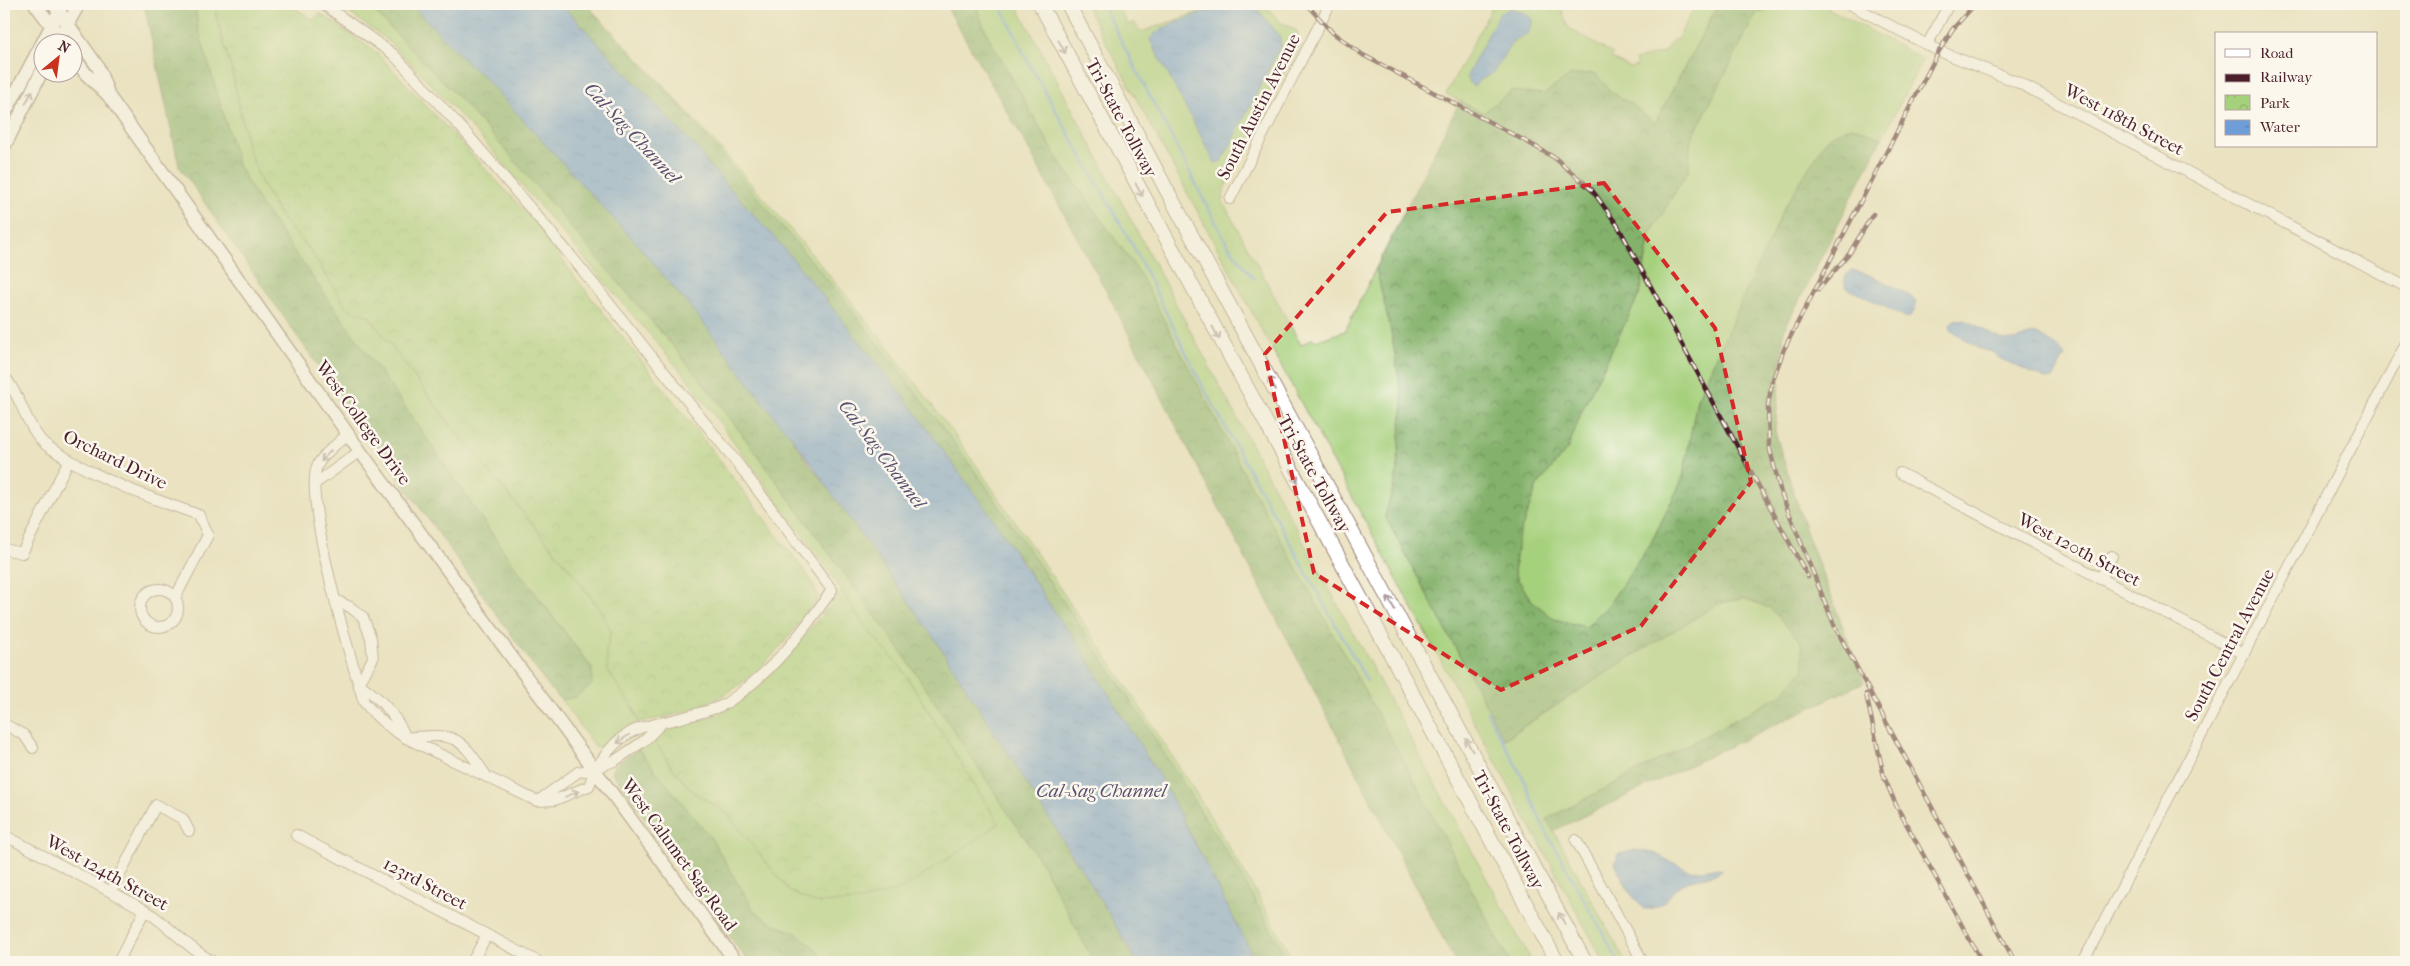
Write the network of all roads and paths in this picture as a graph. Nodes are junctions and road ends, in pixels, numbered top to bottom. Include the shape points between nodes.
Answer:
1 (35, 4) edge
2 (79, 4) edge
3 (323, 4) edge
4 (1040, 4) edge
5 (1068, 4) edge
6 (1330, 4) edge
7 (1849, 4) edge
8 (1948, 4) edge
9 (59, 6) edge
10 (69, 23) junction
11 (50, 25) junction
12 (54, 32) edge
13 (64, 32) edge
14 (1927, 45) junction
15 (82, 69) edge
16 (82, 72) edge
17 (86, 74) junction
18 (37, 82) edge
19 (108, 95) junction
20 (4, 115) edge
21 (4, 147) edge
22 (1230, 199) dead end
23 (2406, 288) edge
24 (2406, 343) edge
25 (4, 376) edge
26 (348, 434) junction
27 (360, 451) junction
28 (69, 460) junction
29 (1900, 474) dead end
30 (316, 483) junction
31 (4, 549) edge
32 (2112, 556) dead end
33 (2100, 579) junction
34 (175, 598) dead end
35 (337, 601) junction
36 (2244, 654) junction
37 (358, 684) junction
38 (4, 724) edge
39 (406, 738) junction
40 (33, 748) dead end
41 (594, 769) junction
42 (487, 778) junction
43 (537, 801) junction
44 (189, 831) dead end
45 (4, 835) edge
46 (296, 835) dead end
47 (1576, 840) dead end
48 (111, 891) junction
49 (145, 910) junction
50 (487, 935) junction
51 (118, 962) edge
52 (214, 962) edge
53 (472, 962) edge
54 (540, 962) edge
55 (736, 962) edge
56 (1557, 962) edge
57 (1585, 962) edge
58 (1643, 962) edge
59 (2084, 962) edge

1 - 11 main road
2 - 10 main road
3 - 41 street via 393,54 467,134 571,256 738,464 832,590 804,630 763,676 723,705 661,724 616,760
4 -> 56 highway, Tri-State Tollway
57 -> 5 highway, Tri-State Tollway
6 - 22 street, South Austin Avenue
7 - 14 street, West 118th Street
8 - 14 street
9 - 10 main road, West College Drive
9 - 11 main road
10 - 13 main road
10 - 19 main road, West College Drive via 98,67
11 - 12 main road
11 - 20 main road
14 - 23 street, West 118th Street via 2017,82
15 - 17 main road, West College Drive
16 - 17 main road
17 - 19 main road, West College Drive
21 -> 18 main road
19 - 26 main road, West College Drive
24 - 36 street, South Central Avenue
25 - 28 street, Orchard Drive via 41,441
26 - 27 main road, West College Drive
26 -> 30 street via 318,464
27 - 30 street
27 - 41 main road, West College Drive
28 - 31 street via 22,553
28 - 34 street, Orchard Drive via 137,493 199,515 208,535
29 - 33 street, West 120th Street
30 - 35 street via 324,554
32 - 33 street
33 - 36 street, West 120th Street
35 - 37 street
35 - 37 street via 363,617 371,638 373,658
36 - 59 street, South Central Avenue
37 - 39 street via 384,704
37 - 39 street via 364,702 374,715
38 - 40 street via 24,735
39 - 42 street
39 - 42 street via 452,737 470,751
41 - 43 street via 578,772
43 -> 41 street via 555,800 589,786
41 - 55 main road, West Calumet Sag Road
42 - 43 street
44 - 48 street via 183,819 156,805
45 - 48 street, West 124th Street
46 - 50 street, 123rd Street
47 - 58 street
48 - 49 street, West 124th Street
49 - 51 street
49 - 52 street, West 124th Street via 164,922 190,948
50 - 53 street
50 - 54 street, 123rd Street

